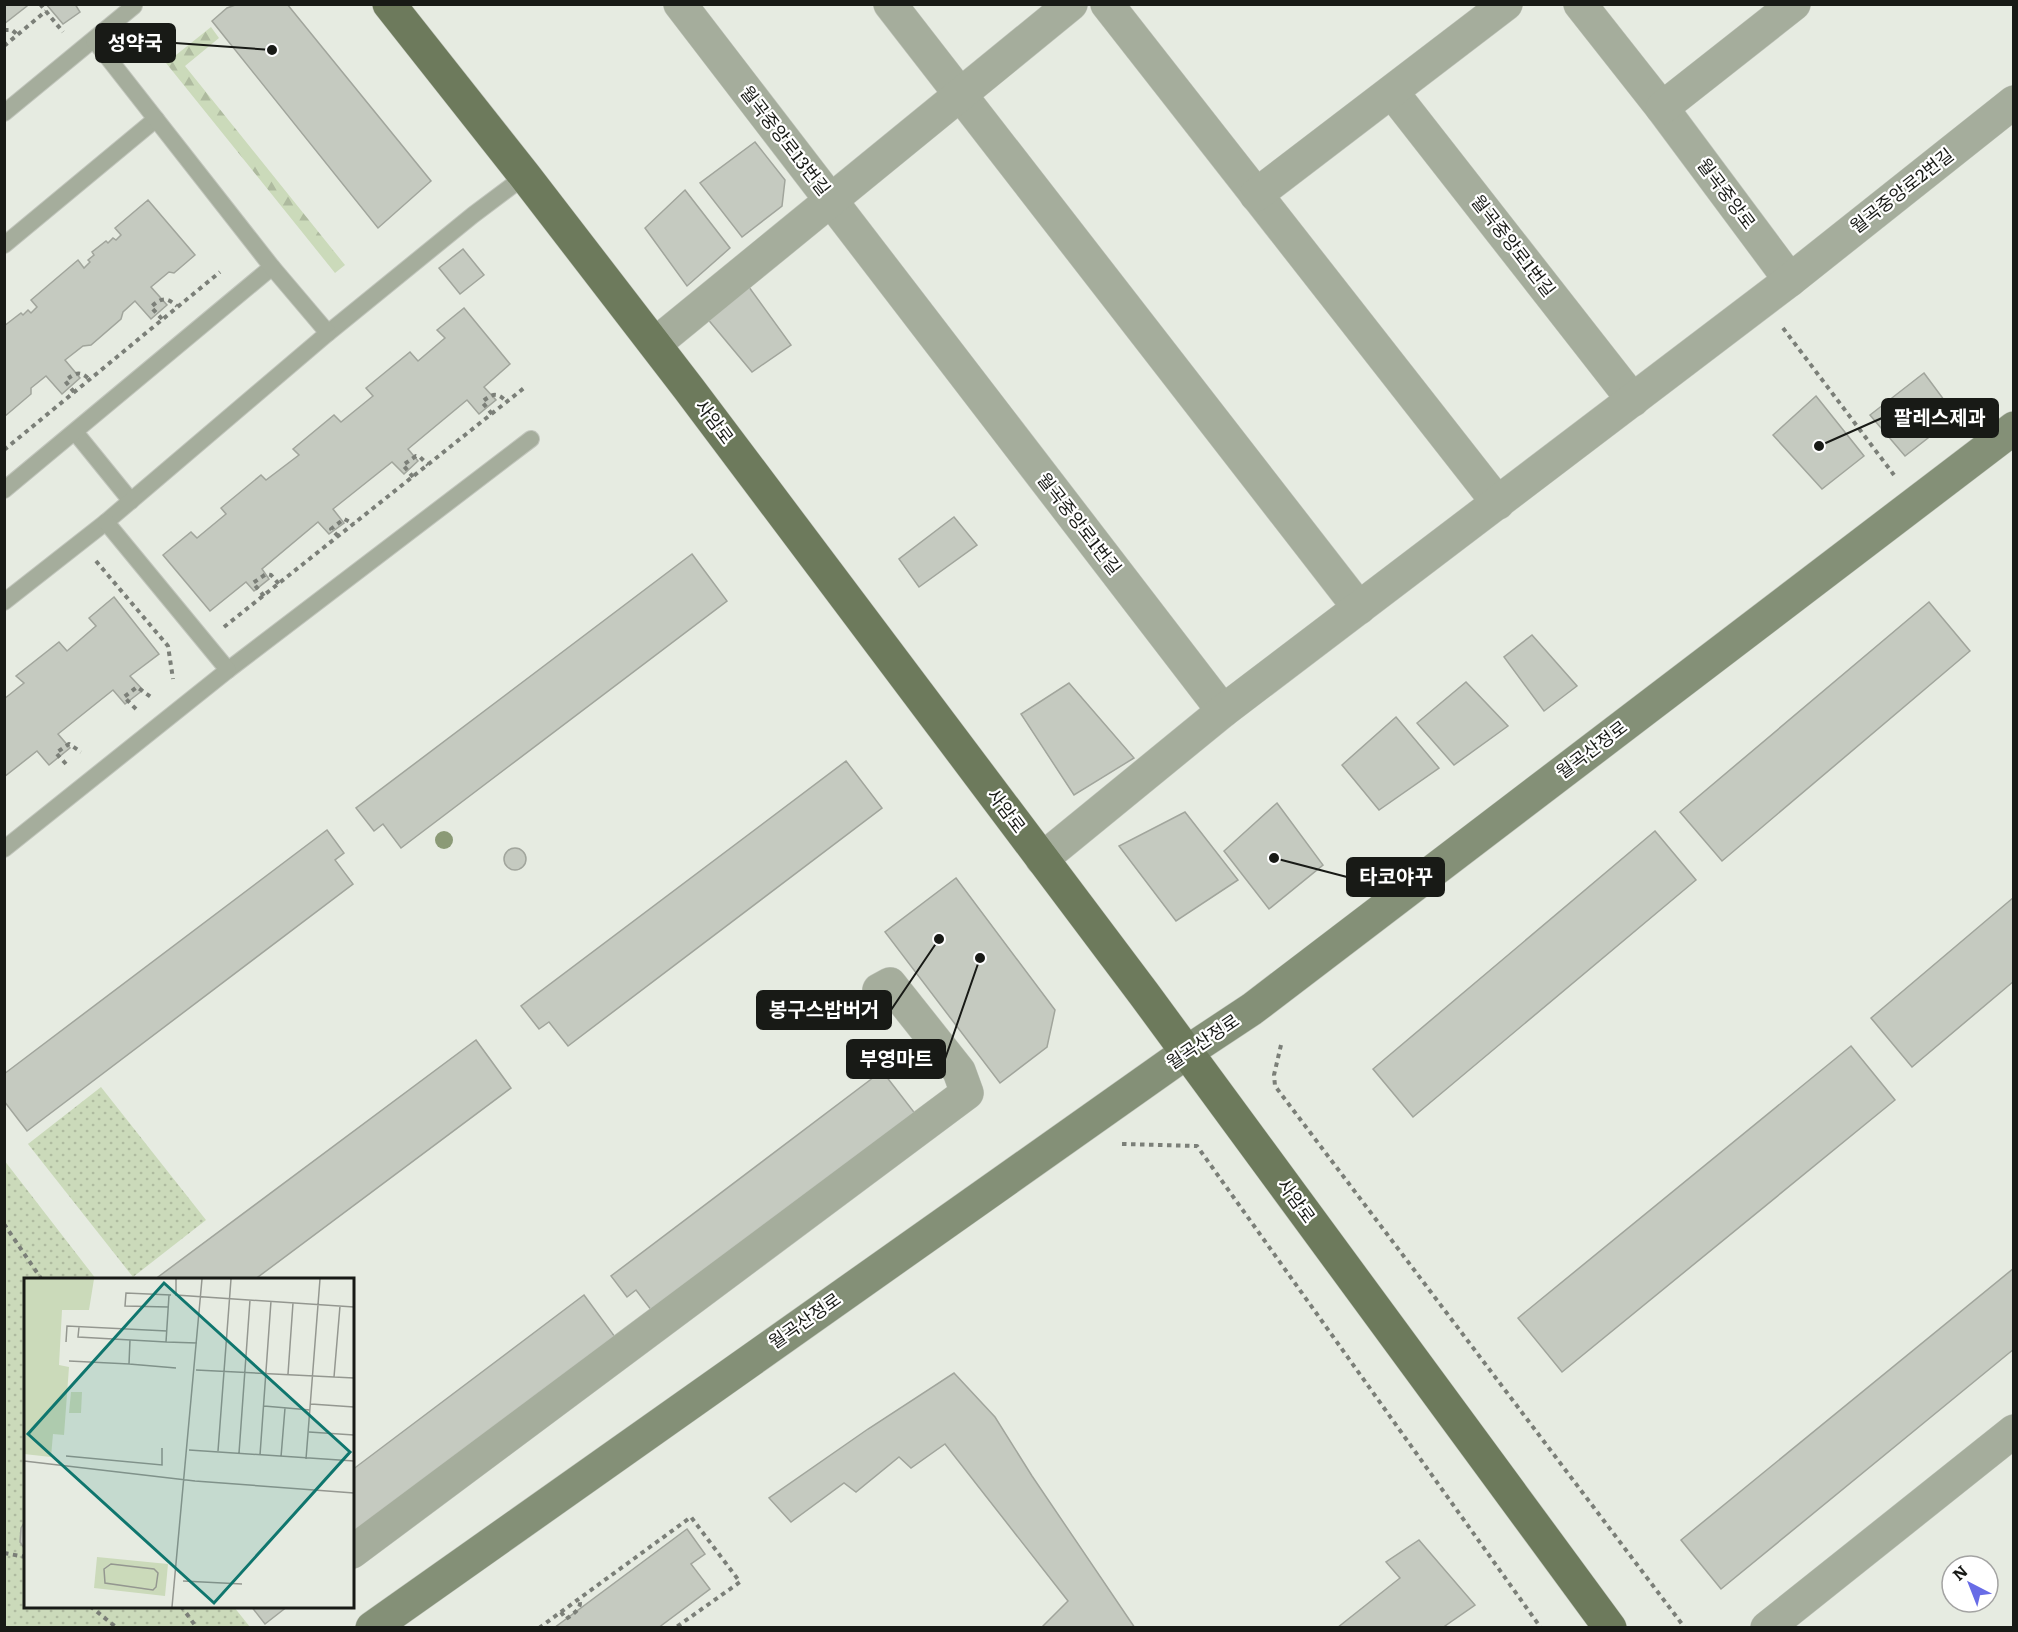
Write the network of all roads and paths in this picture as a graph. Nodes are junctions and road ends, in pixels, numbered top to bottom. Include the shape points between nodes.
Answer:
1 (40, 4) edge
2 (389, 4) edge
3 (680, 4) edge
4 (890, 4) edge
5 (1071, 4) edge
6 (1107, 4) edge
7 (1506, 4) edge
8 (1580, 4) edge
9 (1794, 4) edge
10 (134, 5) edge
11 (46, 11) junction
12 (4, 30) edge
13 (18, 35) junction
14 (69, 39) dead end
15 (94, 40) junction
16 (4, 46) edge
17 (1392, 92) junction
18 (961, 95) junction
19 (2013, 102) edge
20 (1662, 108) junction
21 (4, 113) edge
22 (156, 119) junction
23 (525, 176) junction
24 (1256, 195) junction
25 (831, 202) junction
26 (4, 245) edge
27 (272, 267) junction
28 (220, 272) dead end
29 (1790, 280) junction
30 (1762, 301) junction
31 (177, 306) junction
32 (162, 319) junction
33 (328, 333) junction
34 (655, 344) junction
35 (89, 380) junction
36 (524, 388) dead end
37 (74, 392) junction
38 (1633, 400) junction
39 (507, 402) junction
40 (492, 414) junction
41 (2013, 428) edge
42 (75, 432) junction
43 (531, 439) dead end
44 (4, 450) edge
45 (428, 465) junction
46 (413, 477) junction
47 (4, 490) edge
48 (131, 501) junction
49 (1498, 503) junction
50 (1916, 503) junction
51 (106, 522) junction
52 (354, 524) junction
53 (338, 536) junction
54 (80, 542) junction
55 (279, 584) junction
56 (264, 596) junction
57 (4, 602) edge
58 (1359, 608) junction
59 (205, 642) junction
60 (228, 670) junction
61 (166, 685) dead end
62 (159, 691) dead end
63 (152, 697) junction
64 (1223, 711) junction
65 (90, 745) dead end
66 (81, 752) junction
67 (66, 764) junction
68 (57, 771) dead end
69 (4, 849) edge
70 (1042, 859) junction
71 (879, 990) dead end
72 (1281, 1045) dead end
73 (1187, 1052) junction
74 (1148, 1144) dead end
75 (4, 1224) edge
76 (41, 1278) edge
77 (2013, 1431) edge
78 (354, 1551) edge
79 (4, 1553) edge
80 (24, 1557) edge
81 (579, 1598) junction
82 (92, 1608) edge
83 (182, 1608) edge
84 (561, 1612) junction
85 (117, 1628) edge
86 (197, 1628) edge
87 (372, 1628) edge
88 (539, 1628) edge
89 (675, 1628) edge
90 (1541, 1628) edge
91 (1610, 1628) edge
92 (1684, 1628) edge
93 (1767, 1628) edge

1 - 11 path
2 - 23 main road, 사암로
3 - 25 street, 월곡중앙로13번길
4 - 18 street
5 - 18 street, 월곡중앙로13번길
6 - 24 street
7 - 17 street
8 - 20 street, 월곡중앙로
9 - 20 street
10 - 15 lane
11 - 13 path
11 - 14 path
12 - 13 path
13 - 16 path
15 - 21 lane
15 - 22 lane
17 - 24 street
17 - 38 street, 월곡중앙로1번길
18 - 25 street, 월곡중앙로13번길
18 - 58 street
19 - 29 street, 월곡중앙로2번길
20 - 29 street, 월곡중앙로
22 - 26 lane
22 - 27 lane
23 - 33 lane
23 - 34 main road, 사암로
24 - 49 street
25 - 34 street
25 - 64 street, 월곡중앙로1번길
27 - 33 lane
27 - 42 lane
28 - 31 path
29 - 30 street
30 - 38 street
30 - 50 path
31 - 32 path
31 - 32 path via 168,299 159,300 151,307
32 - 35 path
33 - 48 lane
34 - 70 main road, 사암로
35 - 37 path
35 - 37 path via 78,372 65,381
36 - 39 path
37 - 44 path
38 - 49 street
39 - 40 path
39 - 40 path via 495,393 482,402
40 - 45 path
41 - 50 street, 월곡산정로
42 - 47 lane
42 - 48 lane
43 - 60 lane
45 - 46 path
45 - 46 path via 420,457 411,458 403,465
46 - 52 path
48 - 51 lane
49 - 58 street
50 - 73 street, 월곡산정로 via 1252,1009
51 - 54 lane
51 - 59 lane
52 - 53 path
52 - 53 path via 339,521 331,528
53 - 55 path
54 - 57 lane
54 - 61 path via 168,646 174,679
55 - 56 path
55 - 56 path via 266,574 253,583
56 - 59 path
58 - 64 street
59 - 60 lane
60 - 69 lane
62 - 63 path
63 - 63 path via 136,709 124,697 137,687
64 - 70 street
65 - 66 path
66 - 67 path
66 - 67 path via 69,744 56,753
67 - 68 path
70 - 73 main road, 사암로
71 - 78 street via 890,984 959,1071 967,1093
72 - 92 path via 1275,1086
73 - 87 street, 월곡산정로
73 - 91 main road, 사암로
74 - 90 path via 1197,1146
75 - 76 path
77 - 93 street
79 - 80 path
81 - 84 path
81 - 84 path via 579,1609 566,1619
81 - 89 path via 691,1517 740,1582
82 - 85 path
83 - 86 path
84 - 88 path

